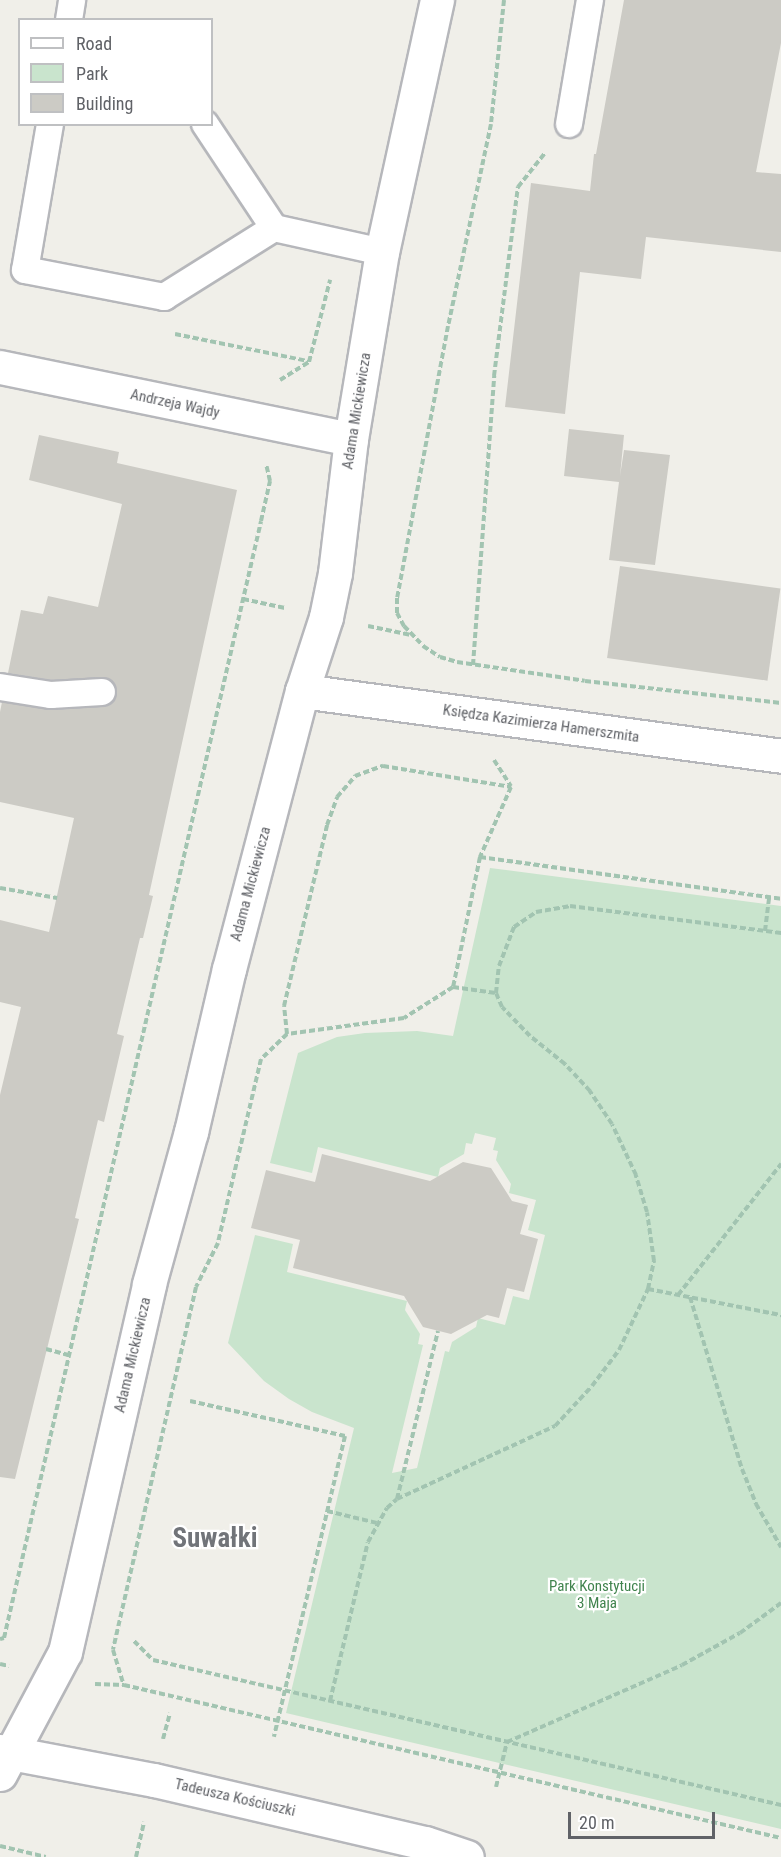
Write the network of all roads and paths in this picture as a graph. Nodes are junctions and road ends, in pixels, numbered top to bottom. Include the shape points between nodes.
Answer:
1 (72, 0) edge
2 (437, 0) edge
3 (504, 0) edge
4 (590, 0) edge
5 (69, 18) edge
6 (569, 123) dead end
7 (50, 126) edge
8 (206, 126) edge
9 (518, 187) dead end
10 (274, 228) junction
11 (382, 252) junction
12 (0, 367) edge
13 (351, 439) junction
14 (262, 460) dead end
15 (473, 665) junction
16 (0, 687) edge
17 (302, 691) junction
18 (102, 692) dead end
19 (781, 703) edge
20 (781, 756) edge
21 (480, 857) junction
22 (0, 888) edge
23 (57, 898) dead end
24 (769, 898) junction
25 (781, 899) edge
26 (765, 931) junction
27 (781, 933) edge
28 (453, 987) junction
29 (496, 993) junction
30 (287, 1034) junction
31 (781, 1164) edge
32 (648, 1289) junction
33 (678, 1295) junction
34 (690, 1297) junction
35 (781, 1315) edge
36 (438, 1331) dead end
37 (46, 1349) dead end
38 (69, 1355) junction
39 (190, 1401) dead end
40 (397, 1499) junction
41 (327, 1511) junction
42 (377, 1522) junction
43 (781, 1547) edge
44 (781, 1603) edge
45 (0, 1639) edge
46 (134, 1641) dead end
47 (285, 1690) junction
48 (330, 1701) junction
49 (170, 1713) dead end
50 (278, 1720) junction
51 (274, 1737) dead end
52 (163, 1740) dead end
53 (507, 1742) junction
54 (4, 1759) edge
55 (500, 1772) junction
56 (496, 1787) dead end
57 (781, 1805) edge
58 (144, 1819) dead end
59 (781, 1838) edge
60 (0, 1846) edge
61 (46, 1857) edge
62 (136, 1857) edge
63 (467, 1857) edge

1 - 5 lane
2 - 11 street, Adama Mickiewicza
3 - 15 path via 491,124 397,598 397,613 404,626 423,646 440,657
4 - 6 lane
7 - 10 lane via 25,270 164,297
8 - 10 lane
9 - 15 path via 494,376
10 - 11 lane
11 - 13 street, Adama Mickiewicza
12 - 13 street, Andrzeja Wajdy
13 - 17 street, Adama Mickiewicza via 330,598
14 - 38 path via 269,473 268,491
15 - 19 path
16 - 18 lane via 51,695
17 - 20 street, Księdza Kazimierza Hamerszmita
17 - 54 street, Adama Mickiewicza via 150,1284 65,1652
21 - 24 path
21 - 28 path
21 - 30 path via 511,787 383,766 355,776 337,797 327,825 284,1006
22 - 23 path
24 - 25 path
24 - 26 path
26 - 27 path
26 - 29 path via 553,907 536,912 514,927 499,966
28 - 29 path
28 - 30 path via 404,1018
29 - 32 path via 512,1020 565,1064 590,1091 612,1124 636,1175 647,1212 654,1261
30 - 50 path via 261,1059 218,1243 196,1287 114,1650 124,1684
31 - 33 path
32 - 33 path
32 - 40 path via 619,1350 555,1426
33 - 34 path
34 - 35 path
34 - 43 path via 742,1469 756,1504
36 - 40 path
37 - 38 path
38 - 45 path via 4,1638
39 - 41 path via 345,1436
40 - 42 path
41 - 42 path
41 - 47 path
42 - 48 path via 368,1542
44 - 53 path via 740,1633 682,1665
46 - 47 path via 153,1660
47 - 48 path
47 - 50 path
48 - 53 path
49 - 52 path
50 - 51 path
50 - 55 path
53 - 55 path
53 - 57 path
54 - 63 street, Tadeusza Kościuszki via 220,1795 425,1843
55 - 56 path
55 - 59 path
58 - 62 path
60 - 61 path

